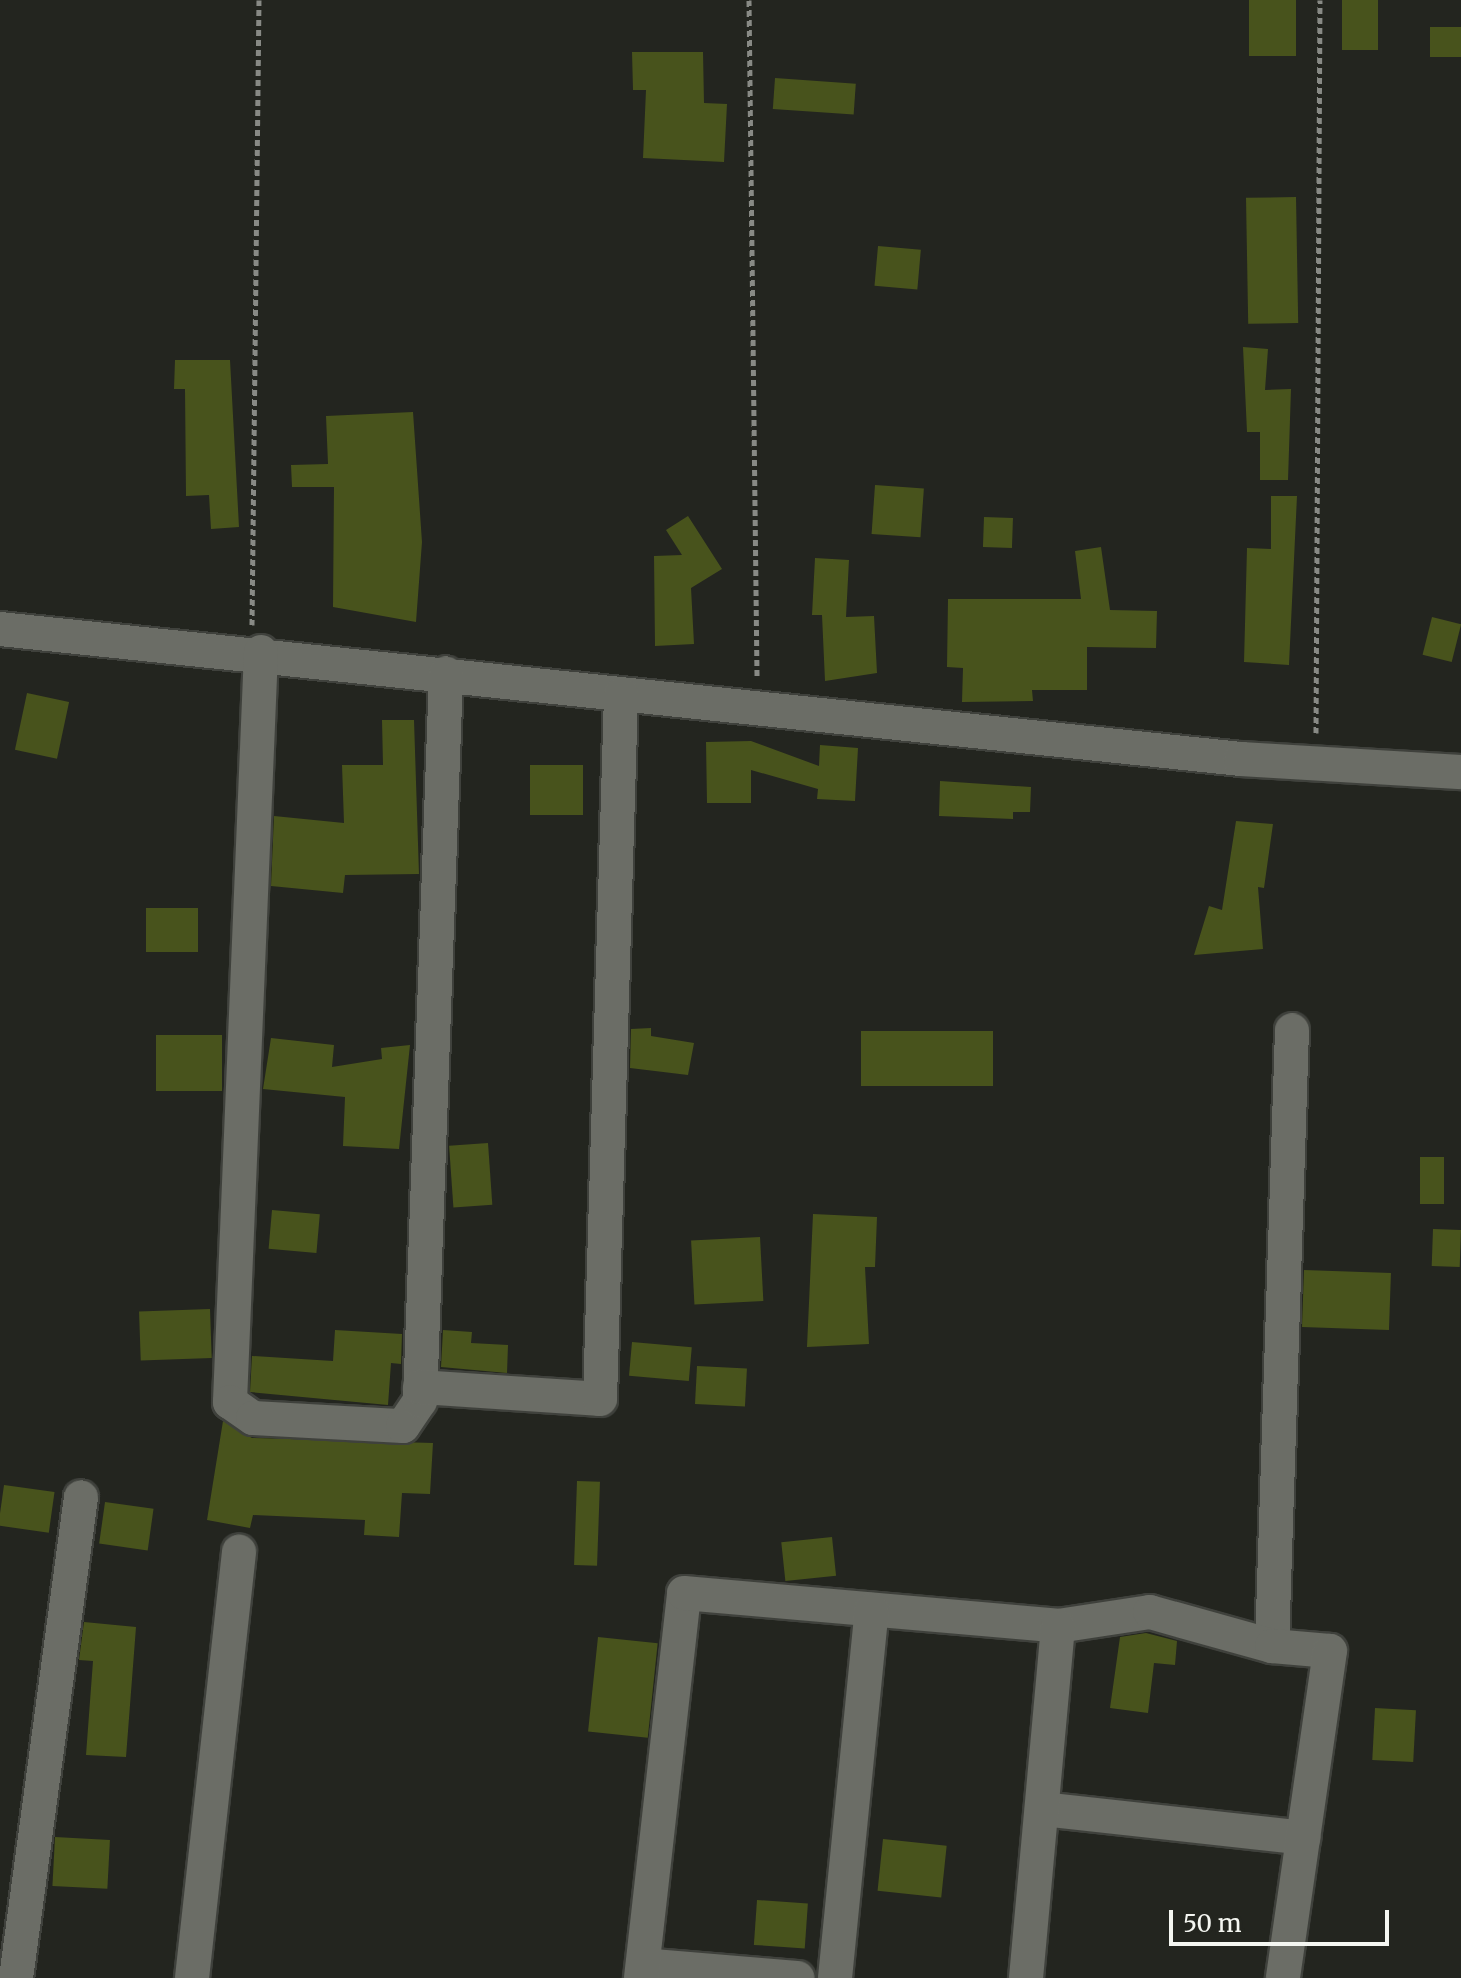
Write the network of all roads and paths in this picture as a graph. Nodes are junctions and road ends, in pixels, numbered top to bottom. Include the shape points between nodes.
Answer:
1 (259, 0) edge
2 (749, 0) edge
3 (1320, 0) edge
4 (0, 629) edge
5 (255, 651) junction
6 (446, 673) junction
7 (621, 694) junction
8 (757, 709) junction
9 (1316, 762) junction
10 (1461, 772) edge
11 (1292, 1030) dead end
12 (420, 1387) junction
13 (81, 1497) dead end
14 (239, 1552) dead end
15 (872, 1610) junction
16 (1058, 1626) junction
17 (1272, 1646) junction
18 (1042, 1809) junction
19 (1303, 1838) junction
20 (642, 1972) edge
21 (16, 1978) edge
22 (192, 1978) edge
23 (797, 1978) edge
24 (835, 1978) edge
25 (1026, 1978) edge
26 (1283, 1978) edge

1 - 5 path
2 - 8 path
3 - 9 path
4 - 5 street
5 - 6 street
5 - 12 street via 230,1402 253,1418 403,1426 416,1415
6 - 7 street
6 - 12 street
7 - 8 street
7 - 12 street via 600,1399
8 - 9 street
9 - 10 street
11 - 17 street
13 - 21 street
14 - 22 street
15 - 16 street
15 - 20 street via 684,1593
15 - 24 street
16 - 17 street via 1150,1612
16 - 18 street
17 - 19 street via 1330,1651
18 - 19 street
18 - 25 street
19 - 26 street
20 - 23 street

